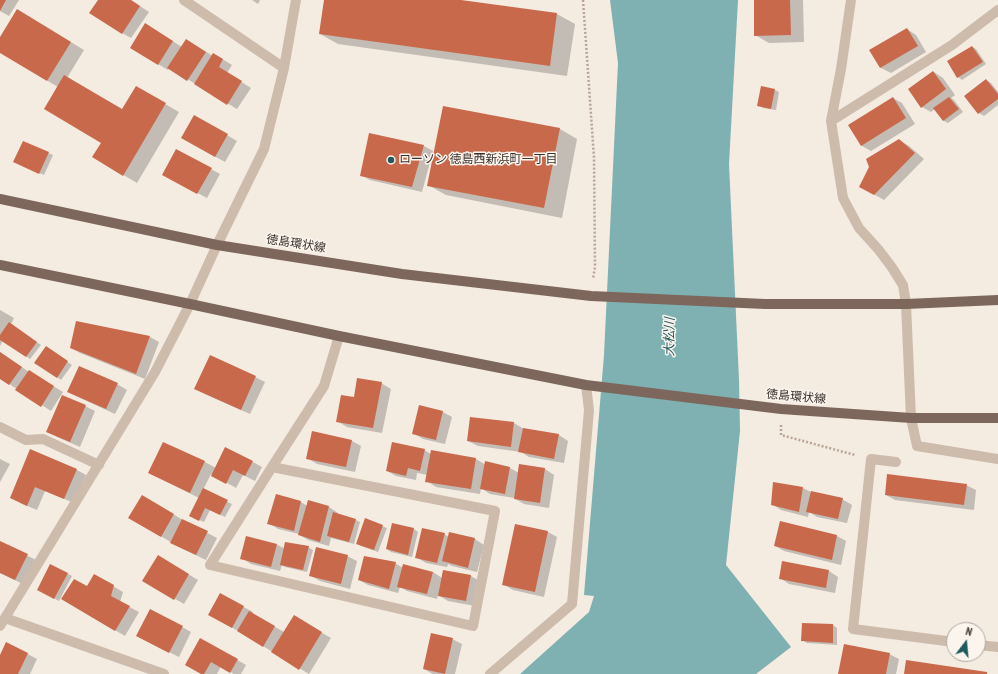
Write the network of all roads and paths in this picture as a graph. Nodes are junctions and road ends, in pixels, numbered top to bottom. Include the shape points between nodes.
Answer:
1 (184, 0) edge
2 (296, 0) edge
3 (583, 0) edge
4 (851, 0) edge
5 (998, 10) edge
6 (284, 68) junction
7 (832, 121) junction
8 (0, 199) edge
9 (217, 245) junction
10 (0, 265) edge
11 (594, 296) junction
12 (998, 300) edge
13 (190, 304) junction
14 (906, 304) junction
15 (339, 336) junction
16 (590, 385) junction
17 (780, 409) junction
18 (910, 418) junction
19 (998, 418) edge
20 (0, 427) edge
21 (871, 459) junction
22 (998, 459) edge
23 (896, 462) dead end
24 (99, 465) junction
25 (272, 467) junction
26 (2, 622) edge
27 (946, 641) edge
28 (986, 646) edge
29 (998, 647) edge
30 (164, 674) edge
31 (490, 674) edge

1 - 6 street
2 - 6 street
3 - 11 path via 594,158
4 - 7 street
5 - 7 street via 952,45
6 - 9 street via 264,149
7 - 14 street via 842,198 859,228 878,249 903,285
8 - 9 main road, 徳島環状線
9 - 11 main road, 徳島環状線 via 402,274
9 - 13 street
10 - 13 main road, 徳島環状線
11 - 14 main road, 徳島環状線 via 765,304
12 - 14 main road, 徳島環状線
13 - 15 main road, 徳島環状線
13 - 24 street via 155,372
14 - 18 street
15 - 16 main road, 徳島環状線
15 - 25 street via 324,386
16 - 17 main road, 徳島環状線
16 - 31 street via 572,604
17 - 18 main road, 徳島環状線
17 - 21 path via 780,435
18 - 19 main road, 徳島環状線
18 - 22 street via 917,446
20 - 24 street via 26,440 43,439
21 - 23 street
21 - 27 street via 853,629
24 - 26 street
25 - 25 street via 210,565 473,626 495,511
26 - 30 street
28 - 29 street

